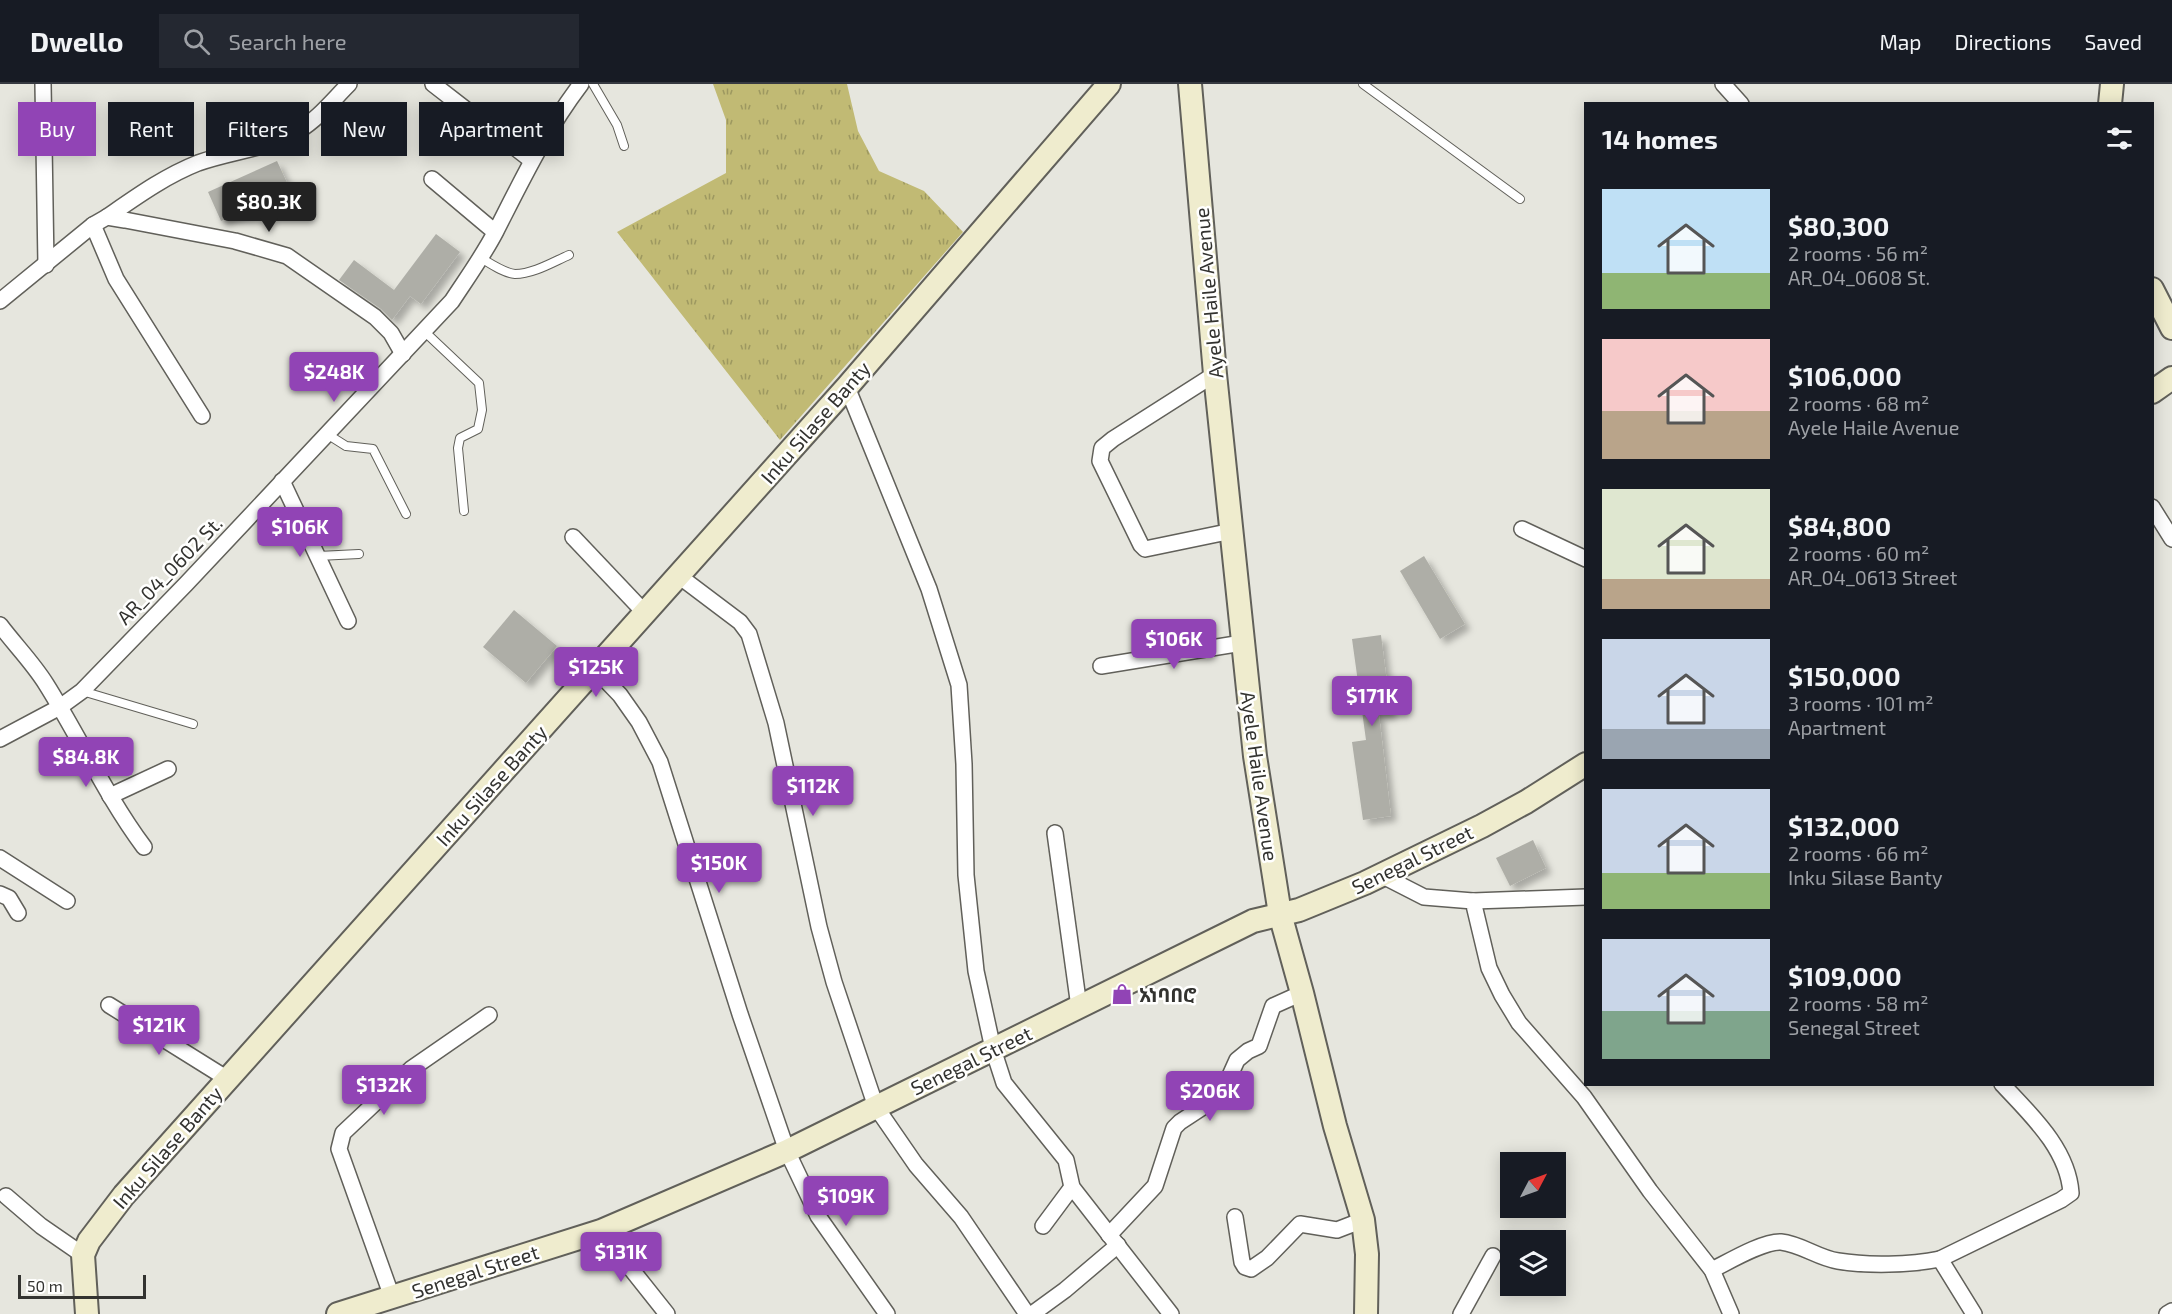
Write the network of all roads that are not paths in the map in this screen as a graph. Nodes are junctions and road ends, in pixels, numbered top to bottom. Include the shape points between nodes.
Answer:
1 (43, 84) edge
2 (349, 84) edge
3 (433, 84) edge
4 (580, 84) edge
5 (593, 84) edge
6 (1109, 84) edge
7 (1190, 84) edge
8 (1363, 84) edge
9 (1723, 84) edge
10 (2112, 84) edge
11 (1739, 102) edge
12 (2110, 102) edge
13 (624, 146) dead end
14 (531, 160) junction
15 (432, 180) dead end
16 (1520, 199) dead end
17 (107, 217) junction
18 (93, 225) junction
19 (495, 232) junction
20 (569, 255) dead end
21 (481, 258) junction
22 (46, 265) junction
23 (2154, 293) edge
24 (0, 301) edge
25 (2172, 328) edge
26 (425, 332) junction
27 (403, 354) junction
28 (1215, 374) junction
29 (2172, 378) edge
30 (847, 387) junction
31 (2154, 391) edge
32 (202, 416) dead end
33 (327, 434) junction
34 (282, 482) junction
35 (2154, 510) edge
36 (464, 511) dead end
37 (406, 514) dead end
38 (1522, 529) dead end
39 (1232, 531) junction
40 (573, 537) dead end
41 (2172, 539) edge
42 (360, 554) dead end
43 (318, 556) junction
44 (1584, 558) edge
45 (679, 576) junction
46 (645, 613) junction
47 (348, 621) dead end
48 (0, 626) edge
49 (1242, 643) junction
50 (1101, 666) dead end
51 (595, 669) junction
52 (82, 691) junction
53 (60, 707) junction
54 (193, 724) dead end
55 (0, 739) edge
56 (1584, 765) edge
57 (168, 769) dead end
58 (110, 796) junction
59 (1055, 833) dead end
60 (144, 848) dead end
61 (0, 858) edge
62 (1381, 875) junction
63 (0, 894) edge
64 (1584, 897) edge
65 (66, 901) dead end
66 (1473, 901) junction
67 (18, 913) dead end
68 (1280, 914) junction
69 (1302, 993) junction
70 (109, 1005) dead end
71 (1079, 1007) junction
72 (489, 1015) dead end
73 (993, 1049) junction
74 (226, 1078) junction
75 (2004, 1086) edge
76 (876, 1107) junction
77 (788, 1151) junction
78 (1072, 1187) junction
79 (6, 1196) dead end
80 (1236, 1217) dead end
81 (1363, 1220) junction
82 (1043, 1226) dead end
83 (601, 1231) junction
84 (1113, 1240) junction
85 (83, 1256) junction
86 (1493, 1256) dead end
87 (1940, 1259) junction
88 (1712, 1270) junction
89 (392, 1297) junction
90 (2172, 1311) edge
91 (87, 1314) edge
92 (338, 1314) edge
93 (667, 1314) edge
94 (887, 1314) edge
95 (1029, 1314) edge
96 (1171, 1314) edge
97 (1366, 1314) edge
98 (1461, 1314) edge
99 (1731, 1314) edge
100 (1974, 1314) edge
101 (2167, 1314) edge

1 - 22 street
2 - 17 street via 300,129 267,144 177,172
3 - 14 street
4 - 14 street, AR_04_0602 St.
5 - 13 lane via 617,125
6 - 30 main road, Inku Silase Banty
7 - 28 main road, Ayele Haile Avenue
8 - 16 lane
9 - 11 street
10 - 12 main road
14 - 19 street, AR_04_0602 St.
15 - 19 street
17 - 18 street
17 - 27 street via 235,241 287,256 375,317 391,333
18 - 22 street
18 - 32 street via 116,279
19 - 21 street, AR_04_0602 St.
20 - 21 lane via 536,270 514,274
21 - 26 street, AR_04_0602 St.
22 - 24 street
23 - 25 main road
26 - 27 street, AR_04_0602 St.
26 - 36 lane via 479,383 482,410 478,429 460,438 458,448
27 - 33 street, AR_04_0602 St.
28 - 39 main road, Ayele Haile Avenue
28 - 39 street via 1113,439 1102,448 1100,461 1145,549
29 - 31 main road
30 - 45 main road, Inku Silase Banty
30 - 73 street via 928,589 959,685 966,875 976,971
33 - 34 street, AR_04_0602 St.
33 - 37 lane via 346,446 373,449
34 - 43 street
34 - 52 street, AR_04_0602 St.
35 - 41 street
38 - 44 street
39 - 49 main road, Ayele Haile Avenue
40 - 46 street
42 - 43 lane
43 - 47 street
45 - 46 main road, Inku Silase Banty
45 - 76 street via 740,622 749,634 776,723 819,927
46 - 51 main road, Inku Silase Banty
48 - 53 street
49 - 50 street
49 - 68 main road, Ayele Haile Avenue
51 - 74 main road, Inku Silase Banty
51 - 77 street via 639,722 660,762
52 - 53 street, AR_04_0602 St.
52 - 54 lane
53 - 55 street, AR_04_0602 St.
53 - 58 street
56 - 62 main road, Senegal Street via 1482,826
57 - 58 street
58 - 60 street
59 - 71 street
61 - 65 street
62 - 66 street via 1424,897
62 - 68 main road, Senegal Street via 1322,902
63 - 67 street via 9,898
64 - 66 street
66 - 88 street via 1489,968 1519,1023 1584,1097
68 - 69 main road, Ayele Haile Avenue
68 - 71 main road, Senegal Street via 1253,921
69 - 81 main road, Ayele Haile Avenue
69 - 84 street via 1273,1006 1259,1046 1237,1060 1228,1080 1209,1103 1174,1128 1155,1186
70 - 74 street
71 - 73 main road, Senegal Street
72 - 89 street via 411,1069 343,1133 339,1149
73 - 76 main road, Senegal Street
73 - 78 street via 1004,1083 1066,1160
74 - 85 main road, Inku Silase Banty via 124,1195 89,1241
75 - 87 street via 2058,1152 2070,1179 2071,1193
76 - 77 main road, Senegal Street
76 - 95 street
77 - 83 main road, Senegal Street
77 - 94 street via 818,1216
78 - 82 street
78 - 84 street
79 - 85 street
80 - 81 street via 1242,1262 1251,1269 1300,1224 1337,1230
81 - 97 main road, Ayele Haile Avenue
83 - 89 main road, Senegal Street
83 - 93 street
84 - 95 street via 1065,1290
84 - 96 street
85 - 91 main road
86 - 98 street
87 - 88 street via 1922,1263 1836,1261 1779,1242 1751,1250
87 - 100 street
88 - 99 street
89 - 92 main road, Senegal Street
90 - 101 street

